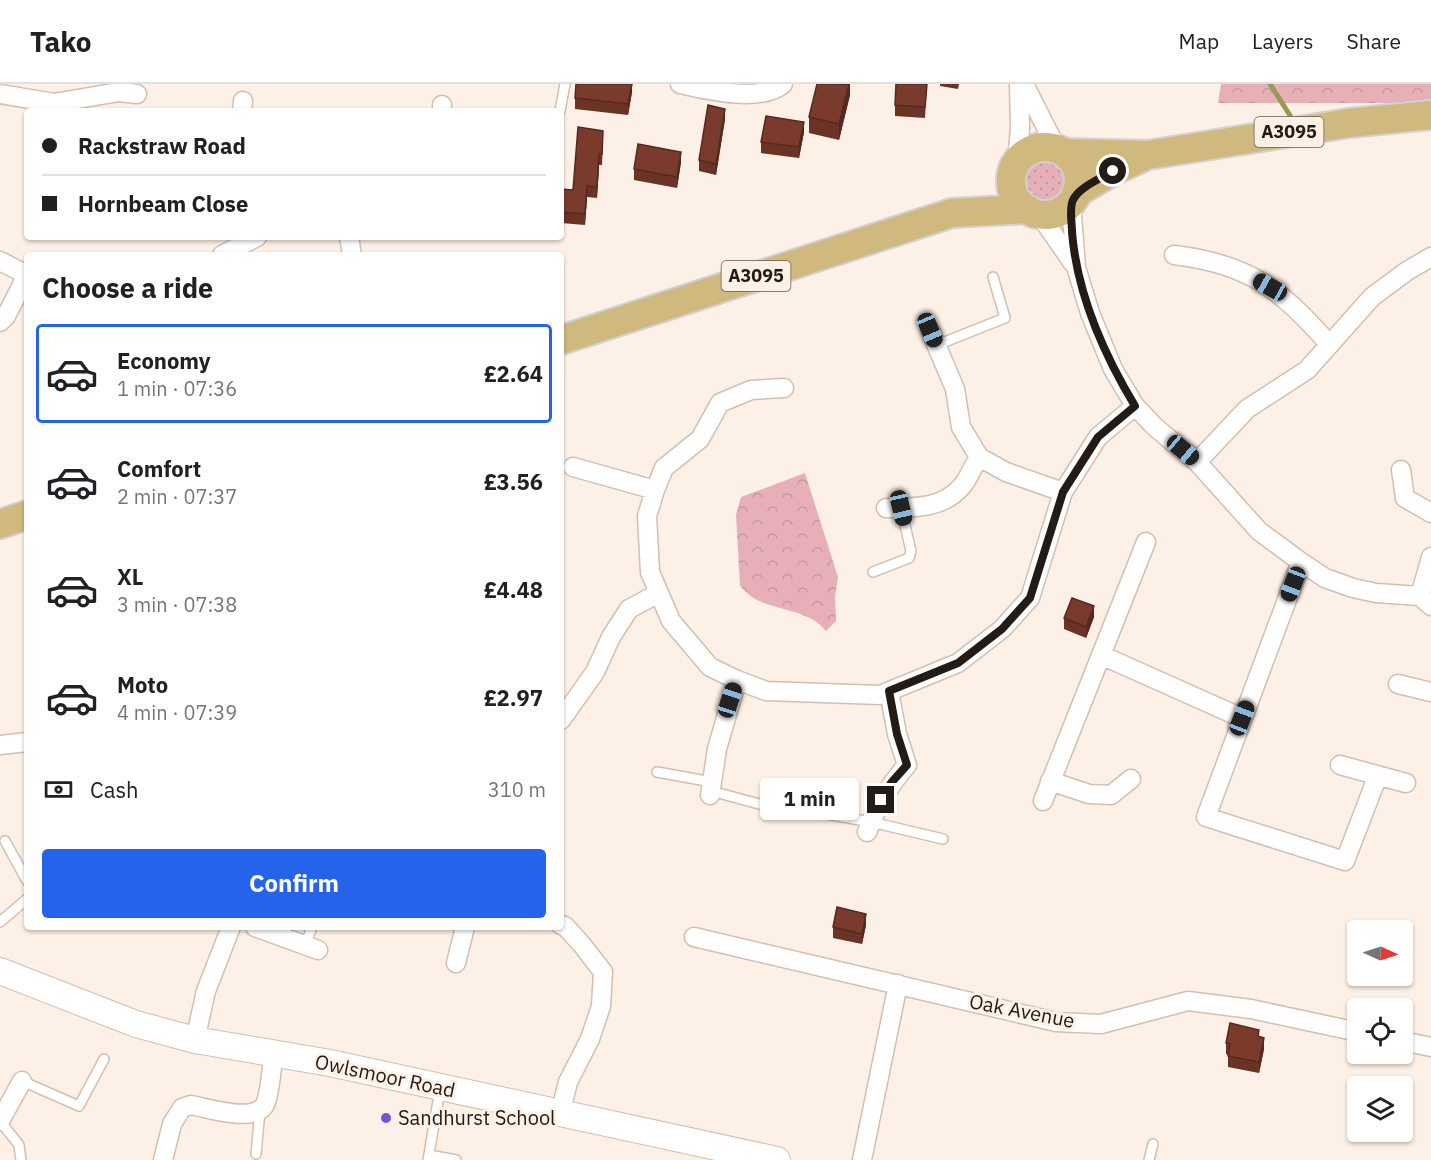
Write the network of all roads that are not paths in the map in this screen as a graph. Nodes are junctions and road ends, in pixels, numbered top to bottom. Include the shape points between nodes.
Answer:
1 (565, 84) edge
2 (680, 84) edge
3 (783, 84) edge
4 (1019, 84) edge
5 (1024, 84) edge
6 (0, 94) edge
7 (137, 94) dead end
8 (561, 108) edge
9 (1431, 115) edge
10 (1061, 151) junction
11 (1148, 155) junction
12 (1014, 166) junction
13 (1074, 198) junction
14 (1033, 212) junction
15 (952, 213) junction
16 (248, 240) edge
17 (227, 252) edge
18 (1174, 255) dead end
19 (1431, 257) edge
20 (0, 261) edge
21 (1076, 267) junction
22 (24, 273) edge
23 (993, 277) dead end
24 (24, 281) edge
25 (0, 322) edge
26 (933, 338) joint
27 (564, 339) edge
28 (1329, 344) junction
29 (784, 388) dead end
30 (1135, 406) junction
31 (979, 457) junction
32 (1197, 462) junction
33 (573, 467) dead end
34 (1401, 470) dead end
35 (655, 490) junction
36 (1063, 492) junction
37 (894, 508) joint
38 (1431, 513) edge
39 (24, 516) edge
40 (0, 524) edge
41 (1146, 542) dead end
42 (1431, 557) edge
43 (1301, 562) junction
44 (873, 572) dead end
45 (659, 593) junction
46 (1426, 601) edge
47 (1101, 655) junction
48 (737, 680) junction
49 (1398, 684) dead end
50 (889, 691) junction
51 (1431, 692) edge
52 (564, 716) edge
53 (1242, 718) junction
54 (24, 742) edge
55 (0, 745) edge
56 (1340, 765) dead end
57 (657, 772) dead end
58 (1378, 775) junction
59 (1131, 779) dead end
60 (1050, 781) junction
61 (1406, 783) dead end
62 (711, 789) junction
63 (1042, 801) dead end
64 (803, 810) dead end
65 (785, 812) dead end
66 (869, 827) junction
67 (944, 839) dead end
68 (5, 841) dead end
69 (24, 876) edge
70 (24, 902) edge
71 (0, 922) edge
72 (564, 926) edge
73 (230, 930) edge
74 (263, 930) edge
75 (312, 930) edge
76 (464, 930) edge
77 (694, 937) dead end
78 (312, 948) joint
79 (456, 963) dead end
80 (0, 971) edge
81 (898, 984) junction
82 (1347, 1030) edge
83 (195, 1040) junction
84 (1413, 1043) edge
85 (1431, 1047) edge
86 (274, 1054) junction
87 (105, 1059) dead end
88 (22, 1082) joint
89 (441, 1087) junction
90 (260, 1110) junction
91 (560, 1114) junction
92 (0, 1121) edge
93 (1153, 1144) dead end
94 (256, 1154) dead end
95 (428, 1157) edge
96 (747, 1157) edge
97 (21, 1160) edge
98 (163, 1160) edge
99 (456, 1160) edge
100 (777, 1160) edge
101 (862, 1160) edge
102 (1149, 1160) edge

1 - 8 lane
2 - 3 street via 747,94 776,90
4 - 12 street via 1020,128
5 - 10 street
6 - 7 street via 54,103 119,92
9 - 11 main road, A3095 via 1329,126
10 - 11 main road, A3095
10 - 12 main road via 1035,148 1024,153
10 - 13 main road via 1077,168 1079,181
11 - 13 main road, A3095 via 1113,171
12 - 14 main road via 1014,196
12 - 15 main road, A3095
13 - 14 main road via 1057,212
13 - 21 street
14 - 15 main road, A3095
14 - 21 street
15 - 27 main road, A3095
16 - 17 street
18 - 28 street via 1204,258 1240,270 1270,287 1297,308
19 - 28 street via 1372,297
20 - 22 street
21 - 30 street via 1113,369
23 - 26 lane via 1005,318
24 - 25 street
26 - 31 street via 955,389 961,427
28 - 32 street via 1307,370 1247,409
29 - 35 street via 751,390 720,404 700,439 664,468
30 - 32 street
30 - 36 street via 1098,437
31 - 36 street via 1006,472
31 - 37 street via 962,487 944,501 921,508
32 - 43 street via 1259,531
33 - 35 street
34 - 38 street via 1405,498
35 - 45 street via 647,516 650,572
36 - 50 street via 1030,598 1002,629 958,663
37 - 44 lane via 911,551 909,558
39 - 40 main road
41 - 47 street
42 - 46 street
43 - 46 street via 1325,578 1353,588
43 - 53 street
45 - 48 street via 670,621 710,667
45 - 52 street via 629,609 610,637 595,672
47 - 53 street
47 - 60 street
48 - 50 street via 766,691 880,695
48 - 62 street via 724,721
49 - 51 street
50 - 66 street via 907,765 891,783
53 - 58 street via 1206,817 1345,861
54 - 55 street
56 - 58 street
57 - 62 lane
58 - 61 street
59 - 60 street via 1112,795 1089,794
60 - 63 street
62 - 65 lane
64 - 66 lane
66 - 67 lane
68 - 69 lane
70 - 71 lane
72 - 91 street via 603,972 601,1006 590,1039 568,1082
73 - 83 street via 206,991
74 - 78 street
75 - 78 lane
76 - 79 street
77 - 81 street, Oak Avenue
80 - 83 street, Owlsmoor Road via 136,1024
81 - 82 street, Oak Avenue via 1056,1022 1101,1024 1188,1000
81 - 101 street
83 - 86 street, Owlsmoor Road
84 - 85 street
86 - 89 street, Owlsmoor Road
86 - 90 street via 266,1104
87 - 88 lane via 79,1106
88 - 92 street
89 - 91 street, Owlsmoor Road
89 - 95 lane
90 - 94 lane
90 - 98 street via 244,1115 190,1105 182,1108 172,1124
91 - 96 street, Owlsmoor Road
92 - 97 lane via 19,1145
93 - 102 lane
95 - 99 lane
96 - 100 street, Owlsmoor Road

